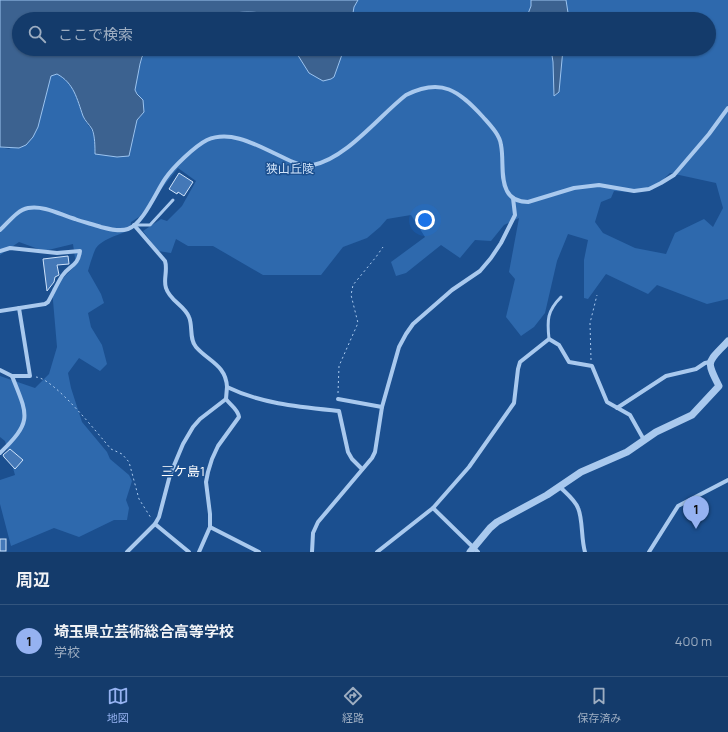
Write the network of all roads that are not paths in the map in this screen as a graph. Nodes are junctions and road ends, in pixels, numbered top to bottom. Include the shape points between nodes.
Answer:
1 (728, 108) edge
2 (513, 198) junction
3 (173, 200) dead end
4 (134, 226) junction
5 (0, 230) edge
6 (0, 251) edge
7 (561, 296) dead end
8 (19, 308) junction
9 (0, 311) edge
10 (549, 339) junction
11 (728, 341) edge
12 (710, 362) junction
13 (0, 370) edge
14 (12, 376) junction
15 (227, 386) junction
16 (226, 399) junction
17 (338, 399) road end
18 (382, 407) junction
19 (617, 408) junction
20 (644, 440) junction
21 (0, 453) edge
22 (362, 469) junction
23 (728, 480) edge
24 (560, 487) junction
25 (433, 508) junction
26 (155, 524) junction
27 (210, 527) junction
28 (474, 550) edge
29 (127, 552) edge
30 (189, 552) edge
31 (199, 552) edge
32 (259, 552) edge
33 (312, 552) edge
34 (377, 552) edge
35 (585, 552) edge
36 (648, 552) edge

1 - 2 street via 674,175 649,189 627,191 599,185 574,188 528,202
2 - 4 street via 507,191 503,176 501,144 496,132 462,96 443,88 426,88 406,95 350,145 312,165 289,161 238,138 215,137 205,141 170,173
2 - 18 street via 515,215 491,258 480,271 452,290 413,324 406,334 395,360
3 - 4 lane via 150,225
4 - 5 street via 116,230 48,210 28,208
4 - 15 street via 165,261 167,290 189,316 196,347 220,368 227,378
6 - 8 street via 10,248 57,253 80,251 80,259 63,274 48,302
7 - 10 lane via 552,305 548,322
8 - 9 street
8 - 14 street via 30,376
10 - 19 street via 559,345 569,362 592,366 607,402
10 - 25 street via 520,362 514,403 469,467
11 - 12 street
12 - 19 street via 666,376
12 - 20 street via 709,368 719,386 692,415
13 - 14 street
14 - 21 street via 25,411 25,419 22,427
15 - 16 street
15 - 22 street via 270,403 339,411 348,452
16 - 26 street via 200,419 185,440 170,475
16 - 27 street via 239,417 218,446 208,472 206,482
17 - 18 street
18 - 22 street via 375,452
19 - 20 street via 630,415
20 - 24 street via 627,452 570,478
22 - 33 street via 318,522 313,533
23 - 36 street via 678,506
24 - 28 street via 497,522
24 - 35 street via 576,503 579,510
25 - 28 street
25 - 34 street
26 - 29 street
26 - 30 street
27 - 31 street
27 - 32 street

